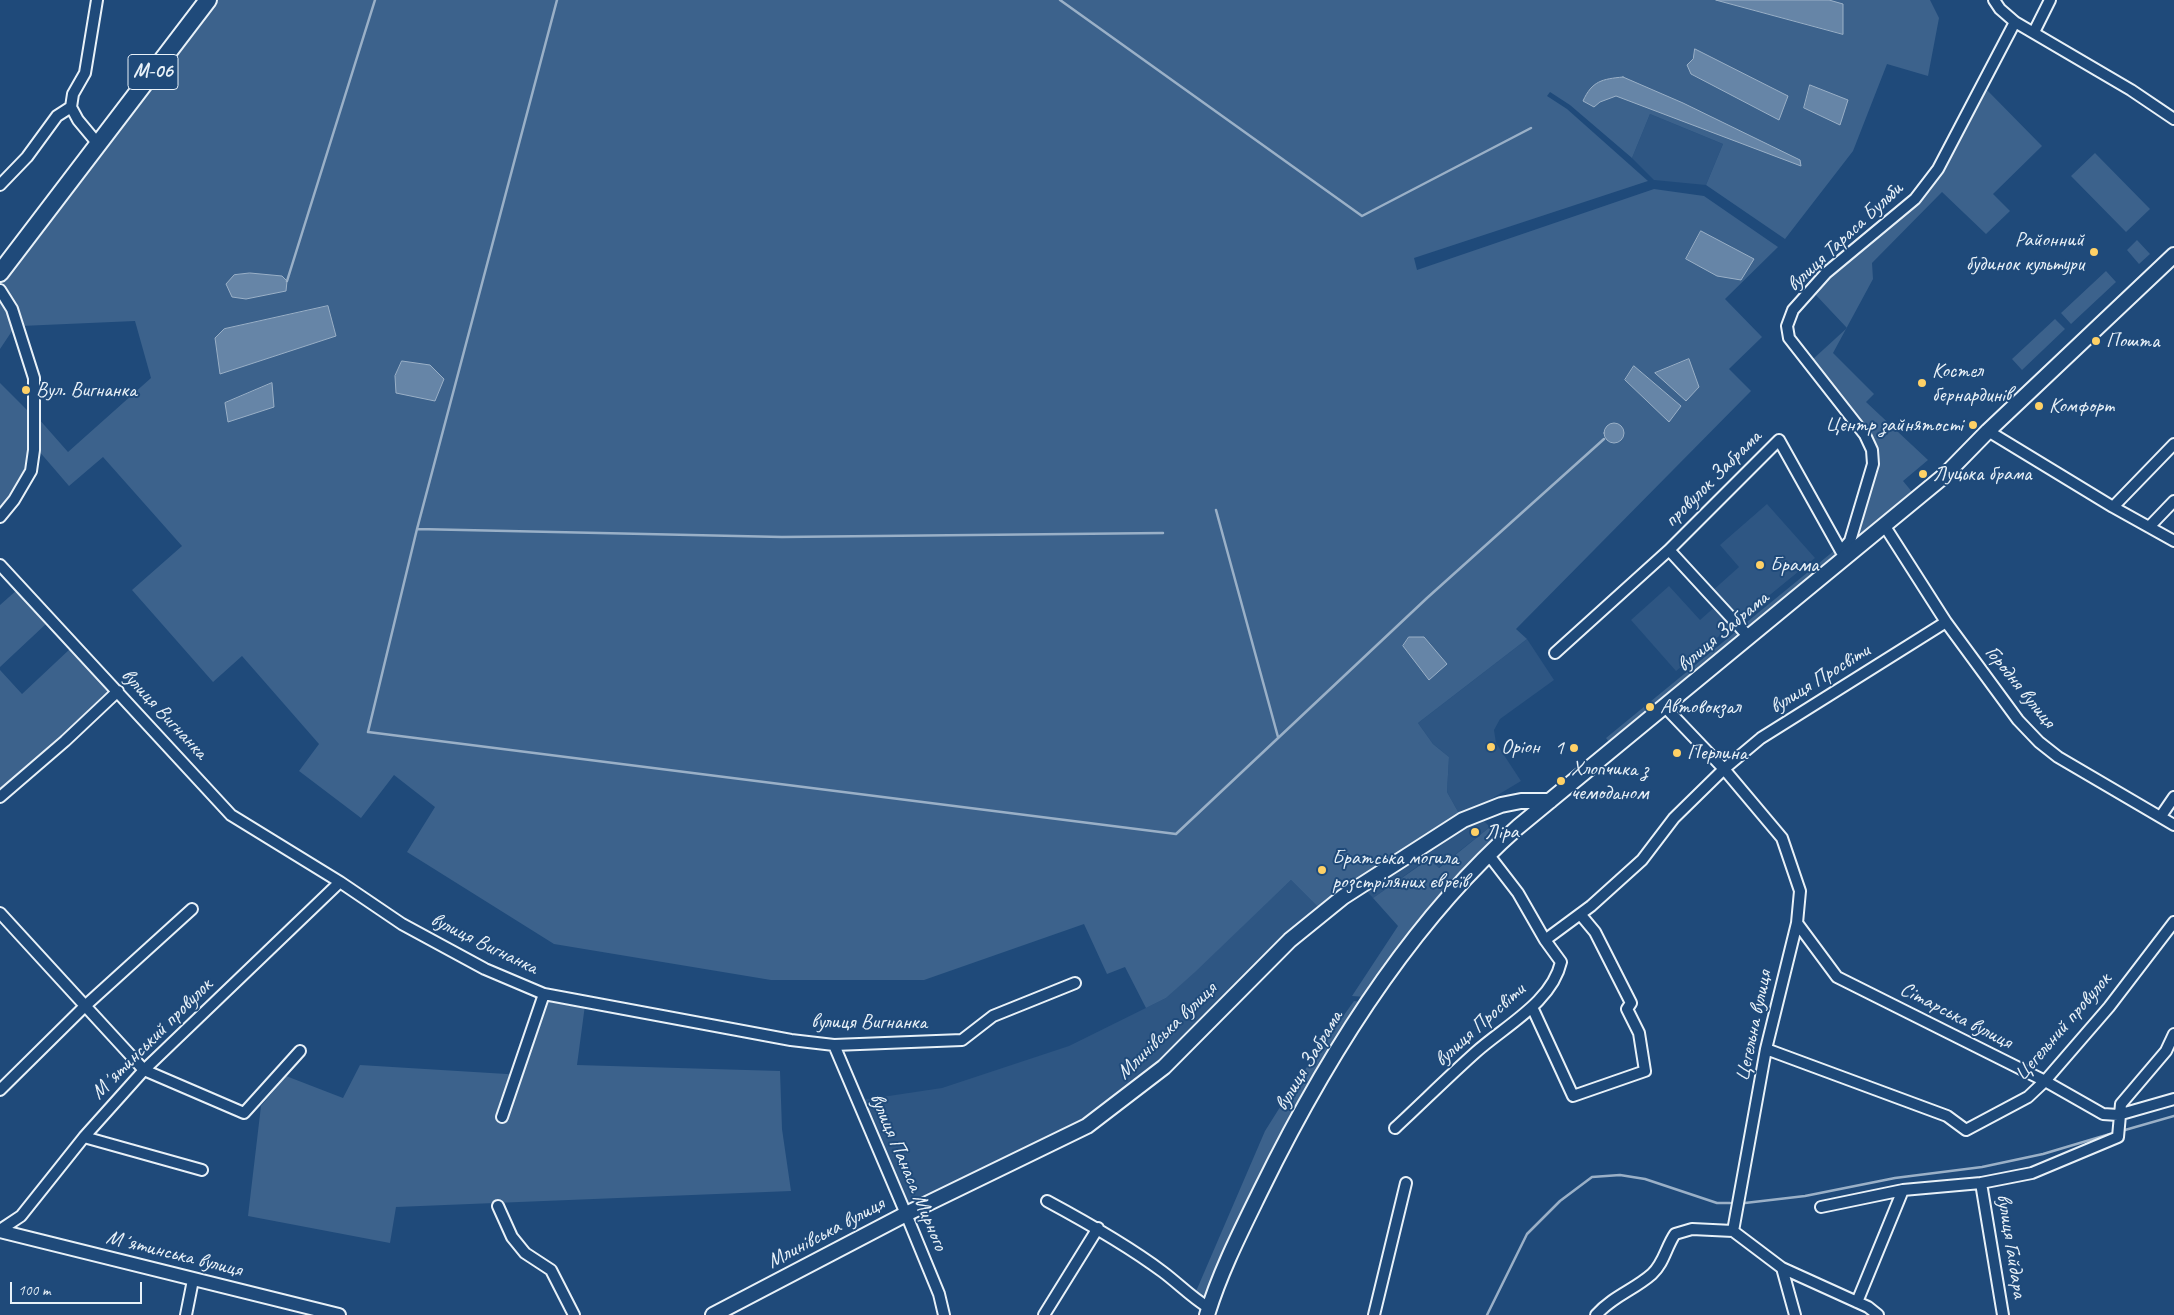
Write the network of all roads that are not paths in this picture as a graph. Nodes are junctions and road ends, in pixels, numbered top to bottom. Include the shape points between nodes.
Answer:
1 (98, 0) edge
2 (208, 0) edge
3 (1994, 0) edge
4 (2050, 0) edge
5 (2015, 22) junction
6 (2034, 32) junction
7 (71, 108) junction
8 (2174, 119) edge
9 (98, 144) junction
10 (0, 185) edge
11 (2174, 255) edge
12 (0, 273) edge
13 (0, 290) edge
14 (1988, 430) junction
15 (2174, 444) edge
16 (2174, 501) edge
17 (2113, 508) junction
18 (0, 517) edge
19 (1884, 526) junction
20 (2149, 528) junction
21 (2174, 541) edge
22 (1669, 550) junction
23 (1843, 554) junction
24 (0, 565) edge
25 (1946, 622) junction
26 (1749, 636) junction
27 (1555, 653) dead end
28 (118, 692) junction
29 (1664, 706) junction
30 (1724, 770) junction
31 (0, 797) edge
32 (2174, 797) edge
33 (1550, 801) junction
34 (2161, 816) junction
35 (2174, 824) edge
36 (1488, 854) junction
37 (340, 882) junction
38 (192, 909) dead end
39 (0, 913) edge
40 (1580, 914) junction
41 (2174, 922) edge
42 (1797, 923) junction
43 (1545, 940) junction
44 (1075, 983) dead end
45 (544, 994) junction
46 (84, 1006) junction
47 (1532, 1007) junction
48 (2174, 1034) edge
49 (834, 1045) junction
50 (1766, 1049) junction
51 (300, 1051) dead end
52 (144, 1070) junction
53 (2045, 1081) junction
54 (0, 1090) edge
55 (2174, 1099) edge
56 (2118, 1115) junction
57 (502, 1117) dead end
58 (1395, 1128) dead end
59 (84, 1136) junction
60 (202, 1170) dead end
61 (1406, 1183) dead end
62 (1982, 1183) junction
63 (1903, 1190) junction
64 (1047, 1201) dead end
65 (498, 1206) dead end
66 (1821, 1206) dead end
67 (906, 1214) junction
68 (1098, 1228) junction
69 (0, 1231) edge
70 (1732, 1231) junction
71 (1782, 1268) junction
72 (193, 1280) junction
73 (1857, 1302) junction
74 (1208, 1311) edge
75 (186, 1315) edge
76 (339, 1315) edge
77 (574, 1315) edge
78 (713, 1315) edge
79 (944, 1315) edge
80 (1044, 1315) edge
81 (1374, 1315) edge
82 (1596, 1315) edge
83 (1795, 1315) edge
84 (1878, 1315) edge
85 (2003, 1315) edge

1 - 7 street via 85,74 73,94
2 - 9 highway, М-06
3 - 5 street
4 - 6 street
5 - 6 street
5 - 23 street, вулиця Тараса Бульби via 1938,169 1915,199 1826,273 1793,310 1787,326 1789,338 1865,435 1872,450 1873,464 1850,541
6 - 8 street
7 - 9 street
7 - 10 street via 57,116 27,157
9 - 12 highway, М-06
11 - 14 main road, вулиця Забрама
13 - 18 street via 12,309 34,378 34,450 31,471
14 - 17 street
14 - 19 main road, вулиця Забрама via 1944,476
15 - 17 street
16 - 20 street
17 - 20 street
19 - 23 main road, вулиця Забрама
19 - 25 street, Городня вулиця
20 - 21 street
22 - 23 street, провулок Забрама via 1779,440
22 - 26 street, провулок Забрама
22 - 27 street, провулок Забрама
23 - 26 main road, вулиця Забрама
24 - 28 street, вулиця Вигнанка
25 - 30 street, вулиця Просвіти via 1761,738
25 - 34 street, Городня вулиця via 2018,720 2039,742 2058,757
26 - 29 main road, вулиця Забрама
28 - 31 street
28 - 37 street, вулиця Вигнанка via 231,815
29 - 30 street, Цегельна вулиця
29 - 33 main road, вулиця Забрама
30 - 40 street, вулиця Просвіти via 1674,818 1642,860
30 - 42 street, Цегельна вулиця via 1782,838 1800,891
32 - 34 street
33 - 36 main road, вулиця Забрама
33 - 67 main road, Млинівська вулиця via 1532,799 1501,805 1463,820 1402,858 1343,898 1290,940 1164,1067 1094,1121
34 - 35 street, Городня вулиця
36 - 43 street, вулиця Просвіти via 1518,892
36 - 74 main road, вулиця Забрама via 1436,909 1370,1000 1319,1079 1233,1247
37 - 45 street, вулиця Вигнанка via 402,924 485,969
37 - 52 street, Мʼятинський провулок
38 - 46 street
39 - 46 street
40 - 43 street, вулиця Просвіти
40 - 47 street via 1595,932 1631,1003 1627,1009 1639,1034 1645,1071 1573,1096
41 - 53 street, Цегельний провулок via 2109,1007
42 - 50 street, Цегельна вулиця
42 - 53 street, Сітарська вулиця via 1837,977
43 - 47 street, вулиця Просвіти via 1561,962 1559,973
44 - 49 street, вулиця Вигнанка via 993,1016 962,1040
45 - 49 street, вулиця Вигнанка via 791,1040
45 - 57 street
46 - 52 street
46 - 54 street
47 - 58 street, вулиця Просвіти via 1478,1050
48 - 56 street via 2166,1051 2121,1104
49 - 67 street, вулиця Панаса Мирного
50 - 53 street, Цегельний провулок via 1947,1116 1966,1130 2028,1096
50 - 70 street, Цегельна вулиця
51 - 52 street via 244,1113
52 - 59 street, Мʼятинський провулок
53 - 56 street, Сітарська вулиця via 2103,1114
55 - 56 street
56 - 62 street via 2118,1137 2032,1173
59 - 60 street
59 - 69 street, Мʼятинський провулок via 21,1216
61 - 81 street
62 - 63 street
62 - 85 street, вулиця Гайдара
63 - 66 street
63 - 73 street
64 - 68 street
65 - 77 street via 512,1237 525,1253 551,1270
67 - 78 main road, Млинівська вулиця
67 - 79 street, вулиця Панаса Мирного via 939,1294
68 - 74 street via 1163,1272
68 - 80 street
69 - 72 street, Мʼятинська вулиця
70 - 71 street
70 - 82 street via 1692,1229 1675,1234 1655,1271 1608,1302
71 - 73 street
71 - 83 street
72 - 75 street
72 - 76 street, Мʼятинська вулиця
73 - 84 street

